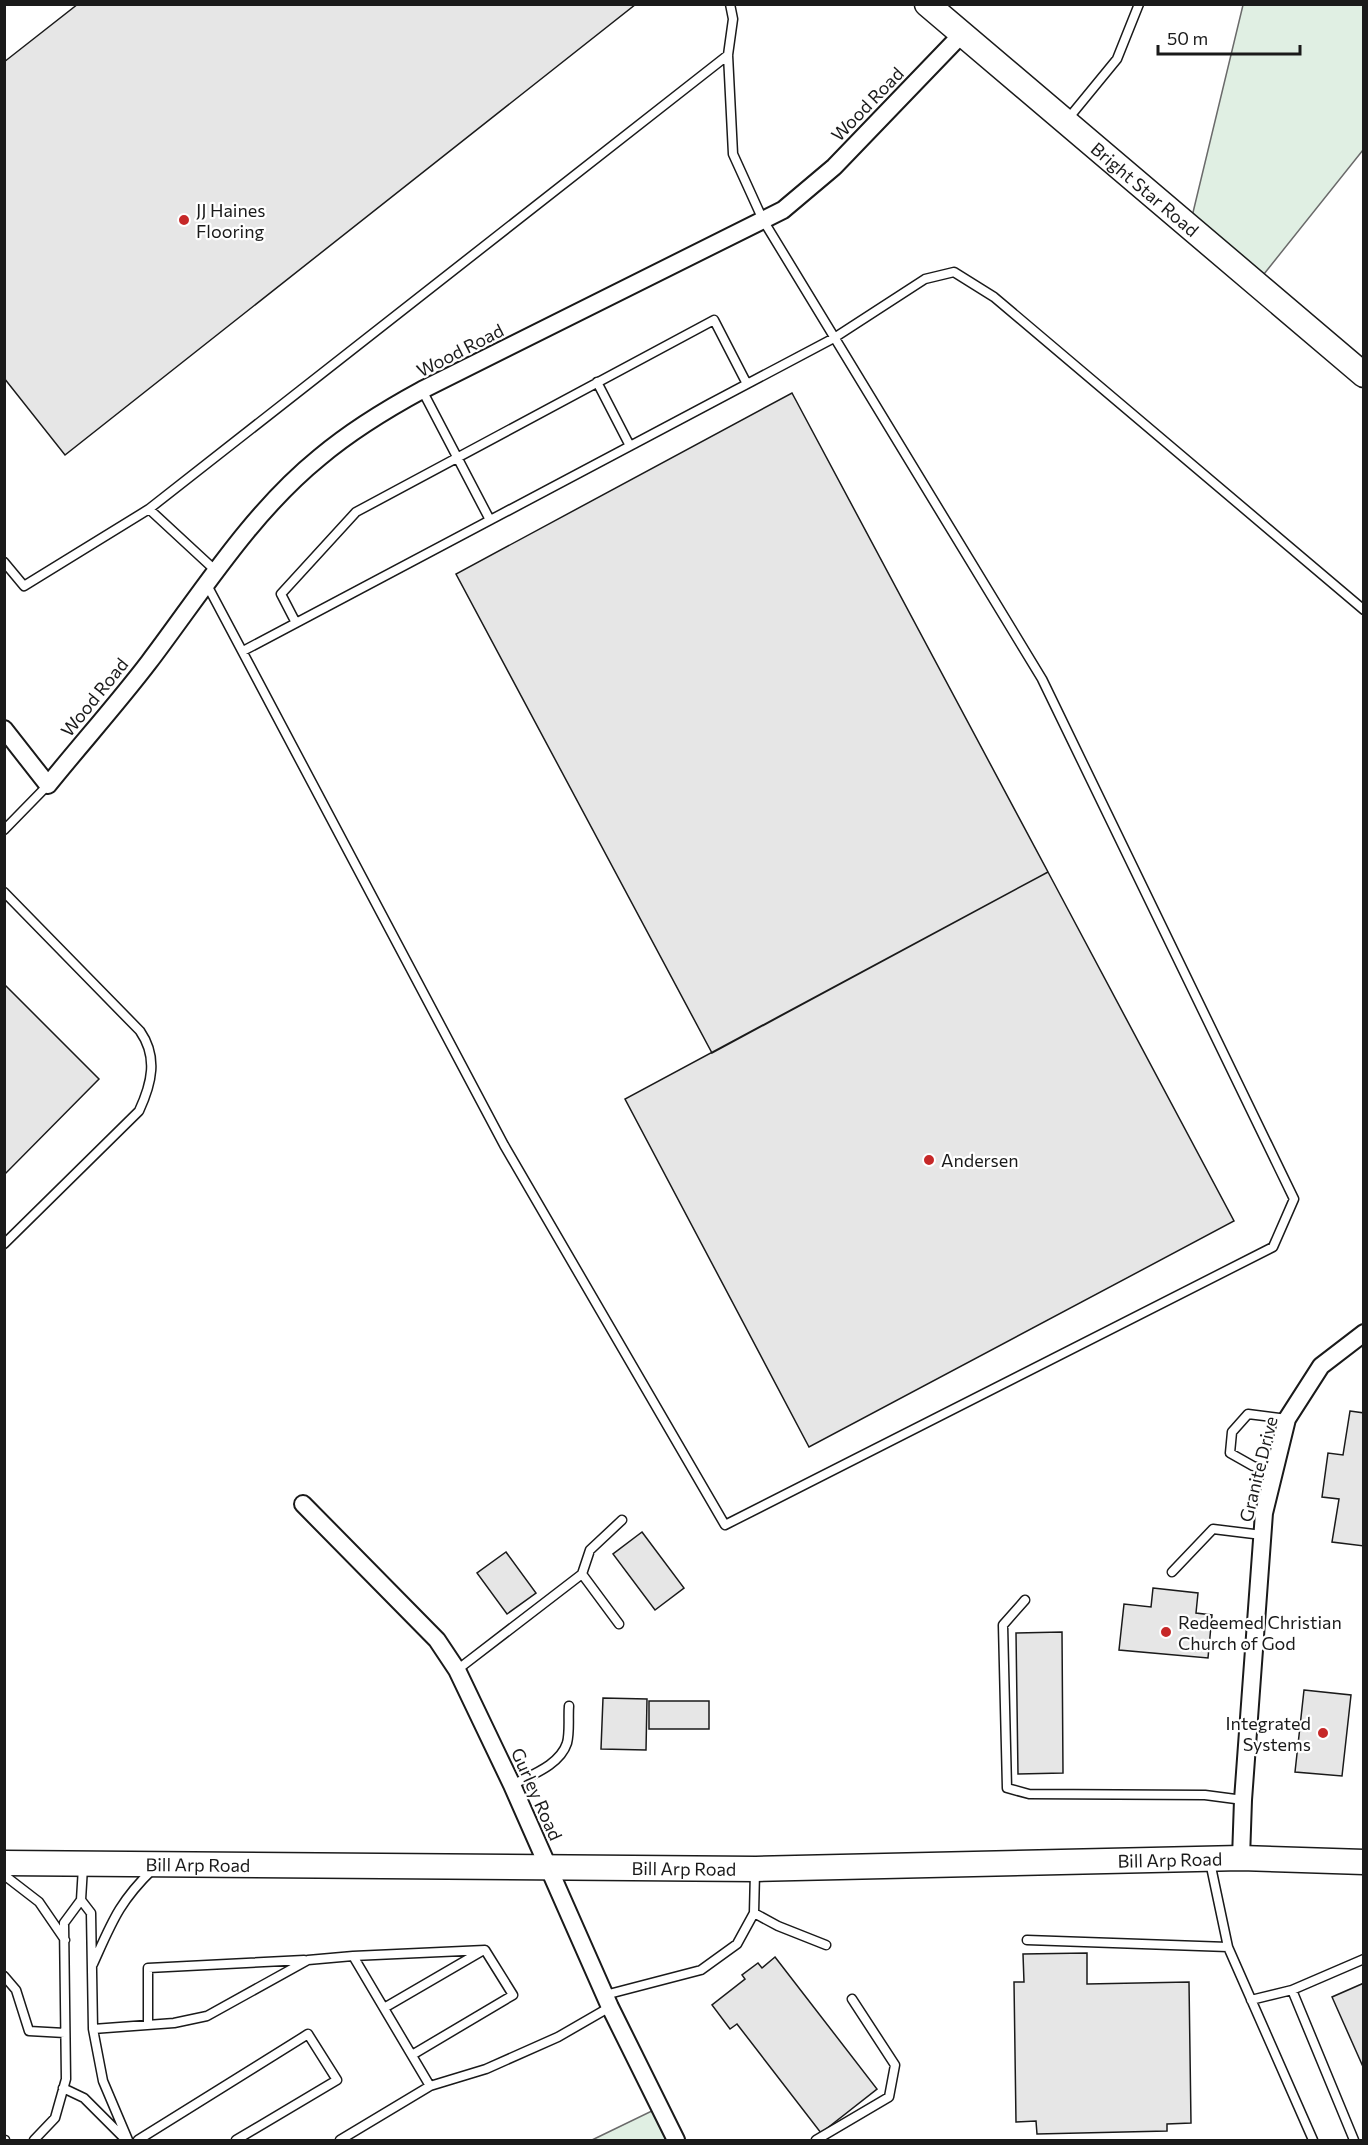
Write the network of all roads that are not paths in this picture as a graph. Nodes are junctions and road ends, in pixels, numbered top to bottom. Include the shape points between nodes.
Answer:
1 (730, 4) edge
2 (927, 4) edge
3 (1139, 4) edge
4 (961, 35) junction
5 (728, 56) junction
6 (1065, 122) junction
7 (763, 220) junction
8 (834, 338) junction
9 (1364, 375) edge
10 (597, 382) junction
11 (747, 384) junction
12 (422, 390) junction
13 (630, 446) junction
14 (458, 457) junction
15 (149, 509) junction
16 (490, 520) junction
17 (4, 562) edge
18 (211, 577) junction
19 (1364, 610) edge
20 (296, 623) junction
21 (243, 651) junction
22 (4, 729) edge
23 (48, 785) junction
24 (4, 830) edge
25 (4, 892) edge
26 (4, 1244) edge
27 (1364, 1333) edge
28 (1287, 1419) junction
29 (1274, 1472) junction
30 (303, 1504) dead end
31 (622, 1520) dead end
32 (1262, 1535) junction
33 (1172, 1572) dead end
34 (582, 1574) junction
35 (1026, 1600) dead end
36 (619, 1624) dead end
37 (457, 1670) junction
38 (569, 1706) dead end
39 (512, 1785) junction
40 (1243, 1800) junction
41 (1241, 1858) junction
42 (1209, 1859) junction
43 (1364, 1862) edge
44 (4, 1863) edge
45 (83, 1863) junction
46 (158, 1864) junction
47 (549, 1867) junction
48 (756, 1869) junction
49 (4, 1875) edge
50 (81, 1900) junction
51 (754, 1913) junction
52 (64, 1940) junction
53 (1027, 1940) dead end
54 (826, 1945) dead end
55 (1228, 1947) junction
56 (485, 1950) junction
57 (353, 1956) junction
58 (1364, 1959) edge
59 (308, 1960) junction
60 (92, 1967) junction
61 (4, 1976) edge
62 (1292, 1990) junction
63 (852, 1999) dead end
64 (1251, 2000) junction
65 (607, 2001) junction
66 (384, 2008) junction
67 (148, 2025) junction
68 (93, 2029) junction
69 (65, 2033) junction
70 (412, 2055) junction
71 (430, 2086) junction
72 (63, 2088) junction
73 (34, 2140) edge
74 (127, 2140) edge
75 (138, 2140) edge
76 (236, 2140) edge
77 (340, 2140) edge
78 (676, 2140) edge
79 (816, 2140) edge
80 (1313, 2140) edge
81 (1354, 2140) edge

1 - 5 lane via 733,19
2 - 4 main road, Bright Star Road
3 - 6 lane via 1117,59
4 - 6 main road, Bright Star Road
4 - 7 street, Wood Road via 834,167 783,210
5 - 7 lane via 733,154
5 - 15 lane
6 - 9 main road, Bright Star Road
7 - 8 lane
7 - 12 street, Wood Road
8 - 11 lane
8 - 19 lane via 926,279 954,272 993,297
8 - 21 lane via 1042,679 1294,1199 1273,1247 725,1525 504,1145
10 - 11 lane via 714,320
10 - 13 lane
10 - 14 lane
11 - 13 lane
12 - 14 lane
12 - 18 street, Wood Road via 320,457 270,505
13 - 16 lane
14 - 16 lane
14 - 20 lane via 356,512 281,594
15 - 17 lane via 24,586
15 - 18 lane
16 - 20 lane
18 - 21 lane
18 - 23 street, Wood Road via 148,663
20 - 21 lane
22 - 23 street
23 - 24 lane
25 - 26 lane via 140,1030 150,1045 151,1068 149,1090 139,1111
27 - 28 street, Granite Drive via 1322,1366
28 - 29 street, Granite Drive
28 - 29 lane via 1248,1414 1232,1432 1230,1453
29 - 32 street, Granite Drive
30 - 37 street, Gurley Road via 437,1640
31 - 34 lane via 590,1550
32 - 33 lane via 1213,1529
32 - 40 street, Granite Drive
34 - 36 lane
34 - 37 lane
35 - 40 lane via 1003,1625 1006,1788 1029,1794 1205,1795
37 - 39 street, Gurley Road
38 - 39 lane via 567,1743 559,1756
39 - 47 street, Gurley Road
40 - 41 street, Granite Drive
41 - 42 main road, Bill Arp Road
41 - 43 main road, Bill Arp Road
42 - 48 main road, Bill Arp Road
42 - 55 lane
44 - 45 main road, Bill Arp Road
45 - 46 main road, Bill Arp Road
45 - 50 lane
46 - 47 main road, Bill Arp Road
46 - 60 lane via 119,1907
47 - 48 main road, Bill Arp Road
47 - 65 street, Gurley Road
48 - 51 lane
49 - 52 lane via 39,1902
50 - 52 lane via 64,1923
50 - 60 lane via 91,1913
51 - 54 lane
51 - 65 lane via 736,1944 700,1970
52 - 69 lane
53 - 55 lane
55 - 64 lane
56 - 57 lane
56 - 66 lane
56 - 70 lane via 513,1995
57 - 59 lane
57 - 66 lane
58 - 62 lane
59 - 67 lane via 207,2016
59 - 67 lane via 148,1968
60 - 68 lane
61 - 69 lane via 16,1990 29,2031
62 - 64 lane
62 - 81 lane
63 - 79 lane via 895,2065 889,2097
64 - 80 lane
65 - 71 lane via 548,2042 486,2069
65 - 78 street, Gurley Road
66 - 70 lane
67 - 68 lane
68 - 74 lane via 103,2081
69 - 72 lane
70 - 71 lane
71 - 77 lane
72 - 73 lane via 55,2118
72 - 74 lane via 84,2098
75 - 76 lane via 308,2034 337,2080

